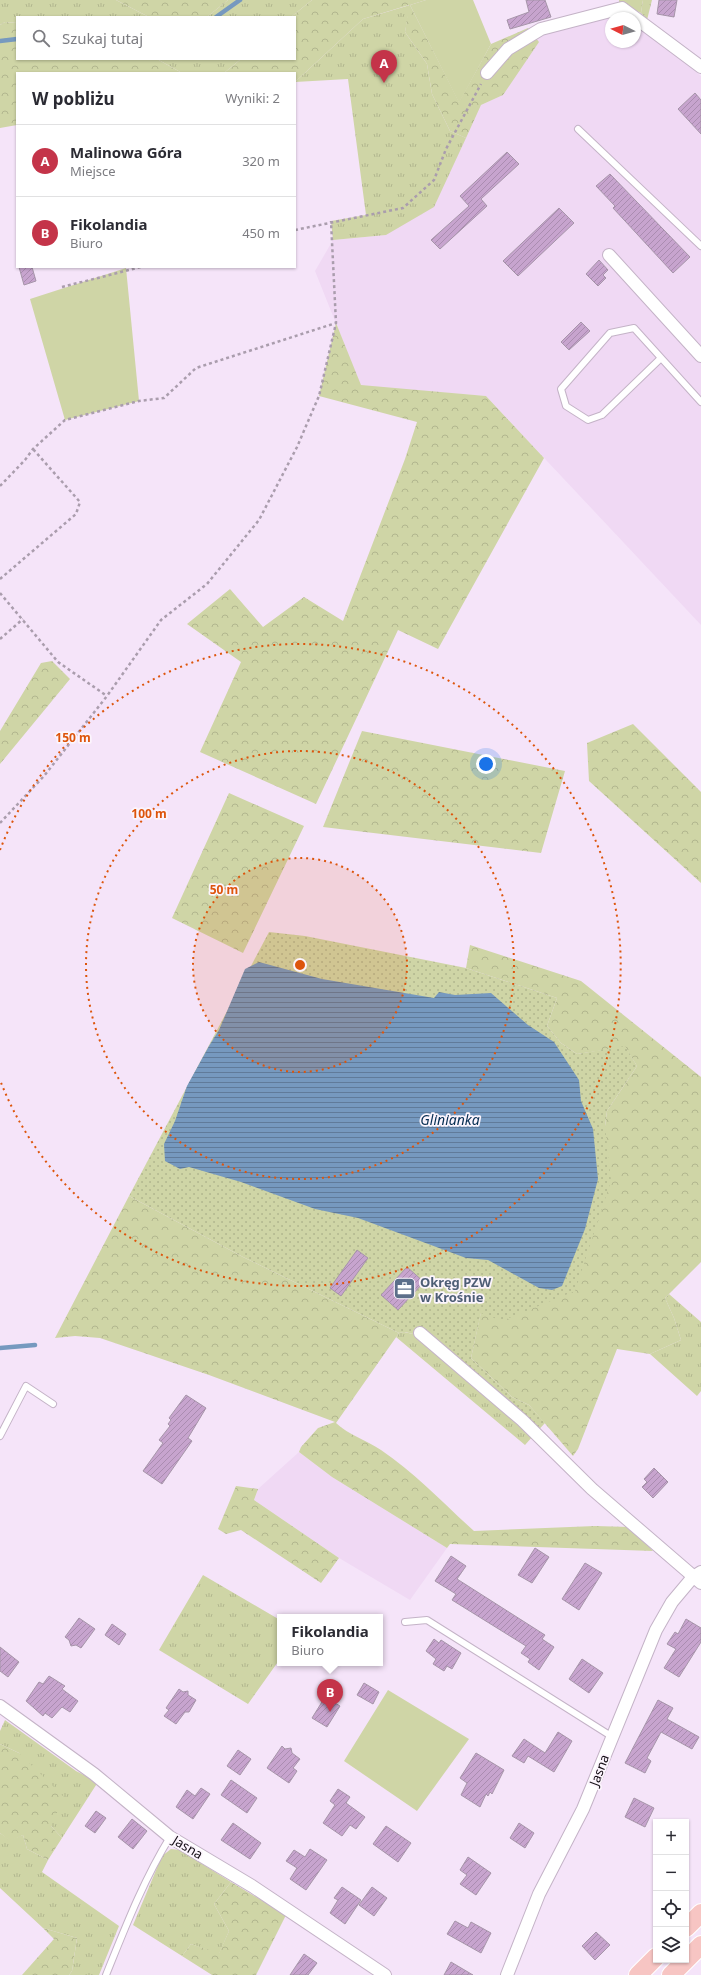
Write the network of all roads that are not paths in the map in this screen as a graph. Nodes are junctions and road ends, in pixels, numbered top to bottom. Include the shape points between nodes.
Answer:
1 (701, 67) edge
2 (487, 73) road end
3 (578, 129) dead end
4 (701, 246) edge
5 (609, 255) dead end
6 (701, 356) edge
7 (661, 358) junction
8 (701, 402) edge
9 (420, 1332) dead end
10 (53, 1404) dead end
11 (0, 1436) edge
12 (698, 1577) edge
13 (405, 1622) dead end
14 (0, 1706) edge
15 (611, 1736) junction
16 (170, 1837) junction
17 (701, 1913) edge
18 (687, 1927) edge
19 (701, 1945) edge
20 (653, 1960) edge
21 (106, 1975) edge
22 (385, 1975) edge
23 (507, 1975) edge
24 (638, 1975) edge
25 (671, 1975) edge

1 - 2 street via 622,8 541,29 508,49
3 - 4 lane
5 - 6 street
7 - 7 lane via 602,415 588,420 566,406 561,389 610,332 634,328
7 - 8 lane
9 - 12 street via 522,1420 592,1489
10 - 11 lane via 26,1386
12 - 15 street, Jasna via 672,1602 656,1630
13 - 15 lane via 427,1620
14 - 16 street, Jasna via 94,1774
15 - 23 street, Jasna via 583,1810 539,1894
16 - 21 lane via 137,1898
16 - 22 street, Jasna via 252,1886
17 - 18 main road
19 - 25 main road
20 - 24 main road

